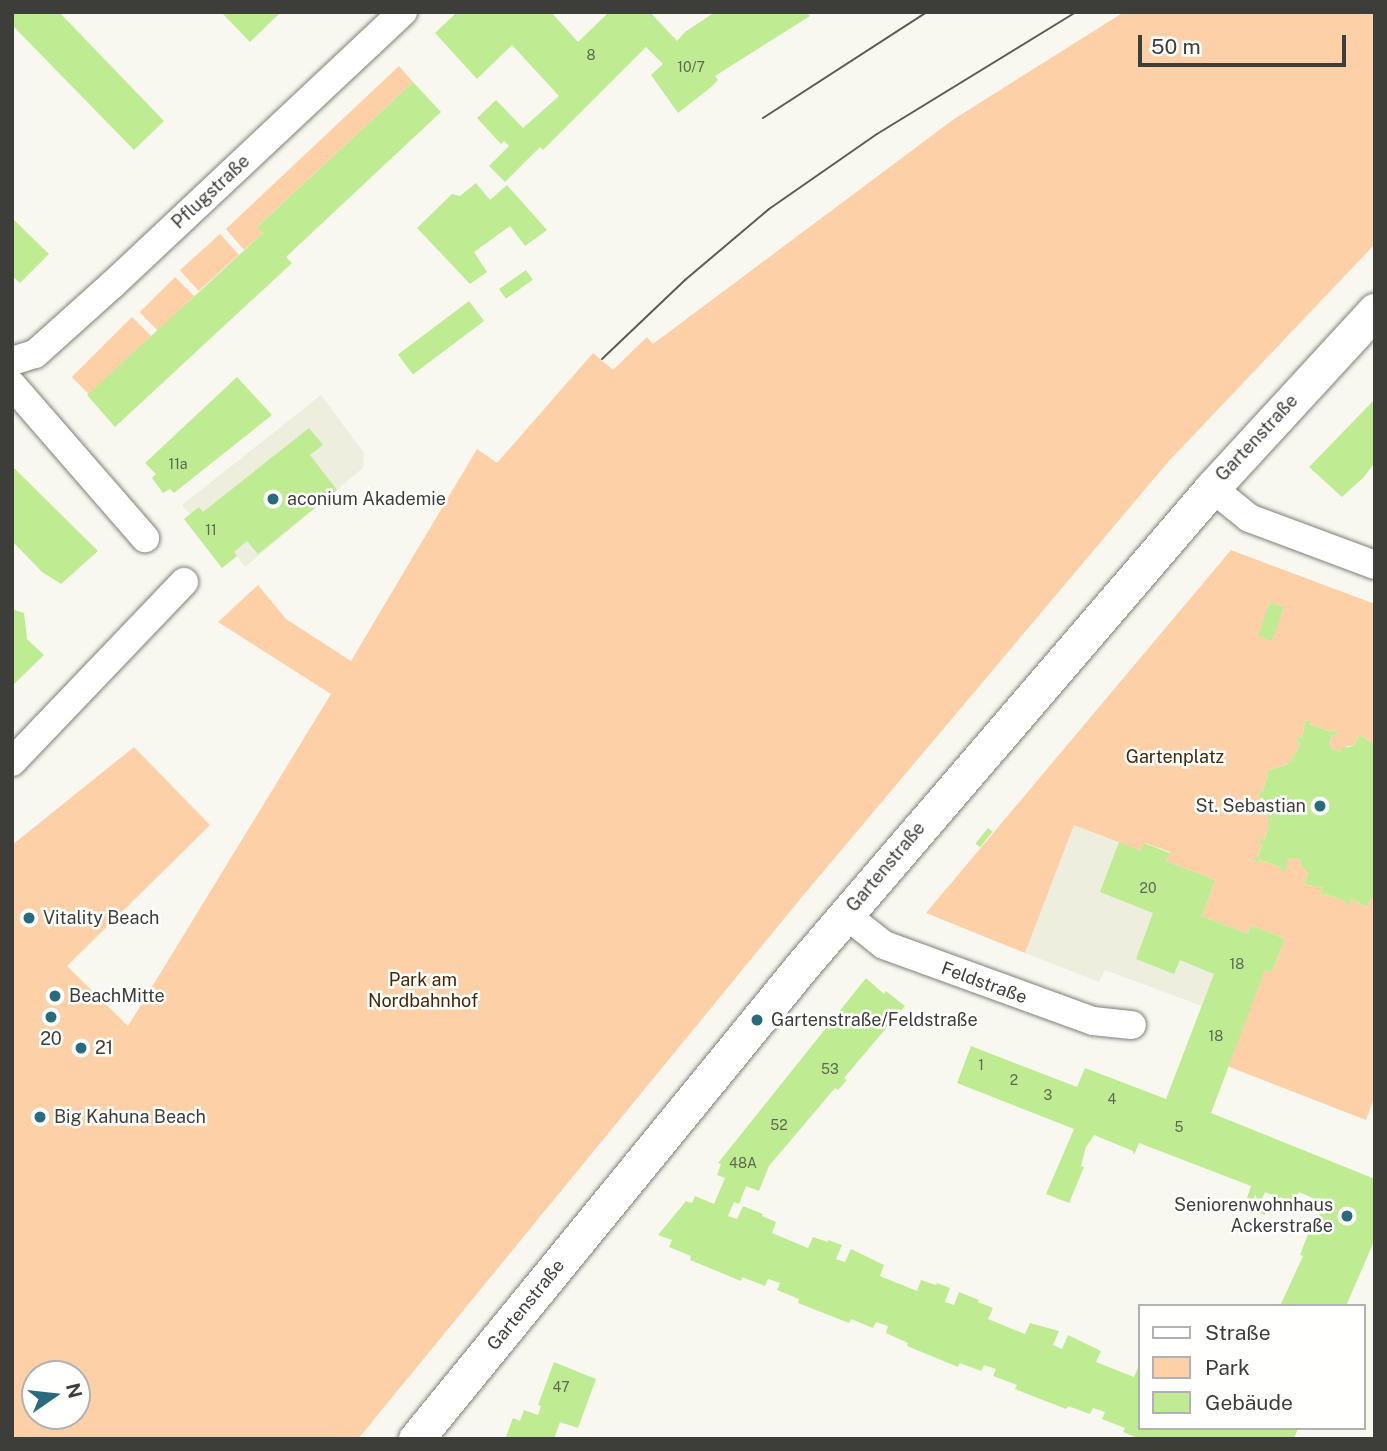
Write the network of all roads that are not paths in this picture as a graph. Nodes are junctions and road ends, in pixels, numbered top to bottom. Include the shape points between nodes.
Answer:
1 (403, 12) edge
2 (1375, 311) edge
3 (12, 361) edge
4 (12, 385) edge
5 (1212, 488) junction
6 (145, 538) dead end
7 (1375, 565) edge
8 (184, 582) dead end
9 (12, 762) edge
10 (846, 915) junction
11 (1132, 1025) dead end
12 (415, 1439) edge

1 - 3 street, Pflugstraße via 35,354
2 - 5 street, Gartenstraße
4 - 6 street
5 - 7 street via 1249,518
5 - 10 street, Gartenstraße
8 - 9 street
10 - 11 street, Feldstraße via 881,944 896,950 1093,1021
10 - 12 street, Gartenstraße

